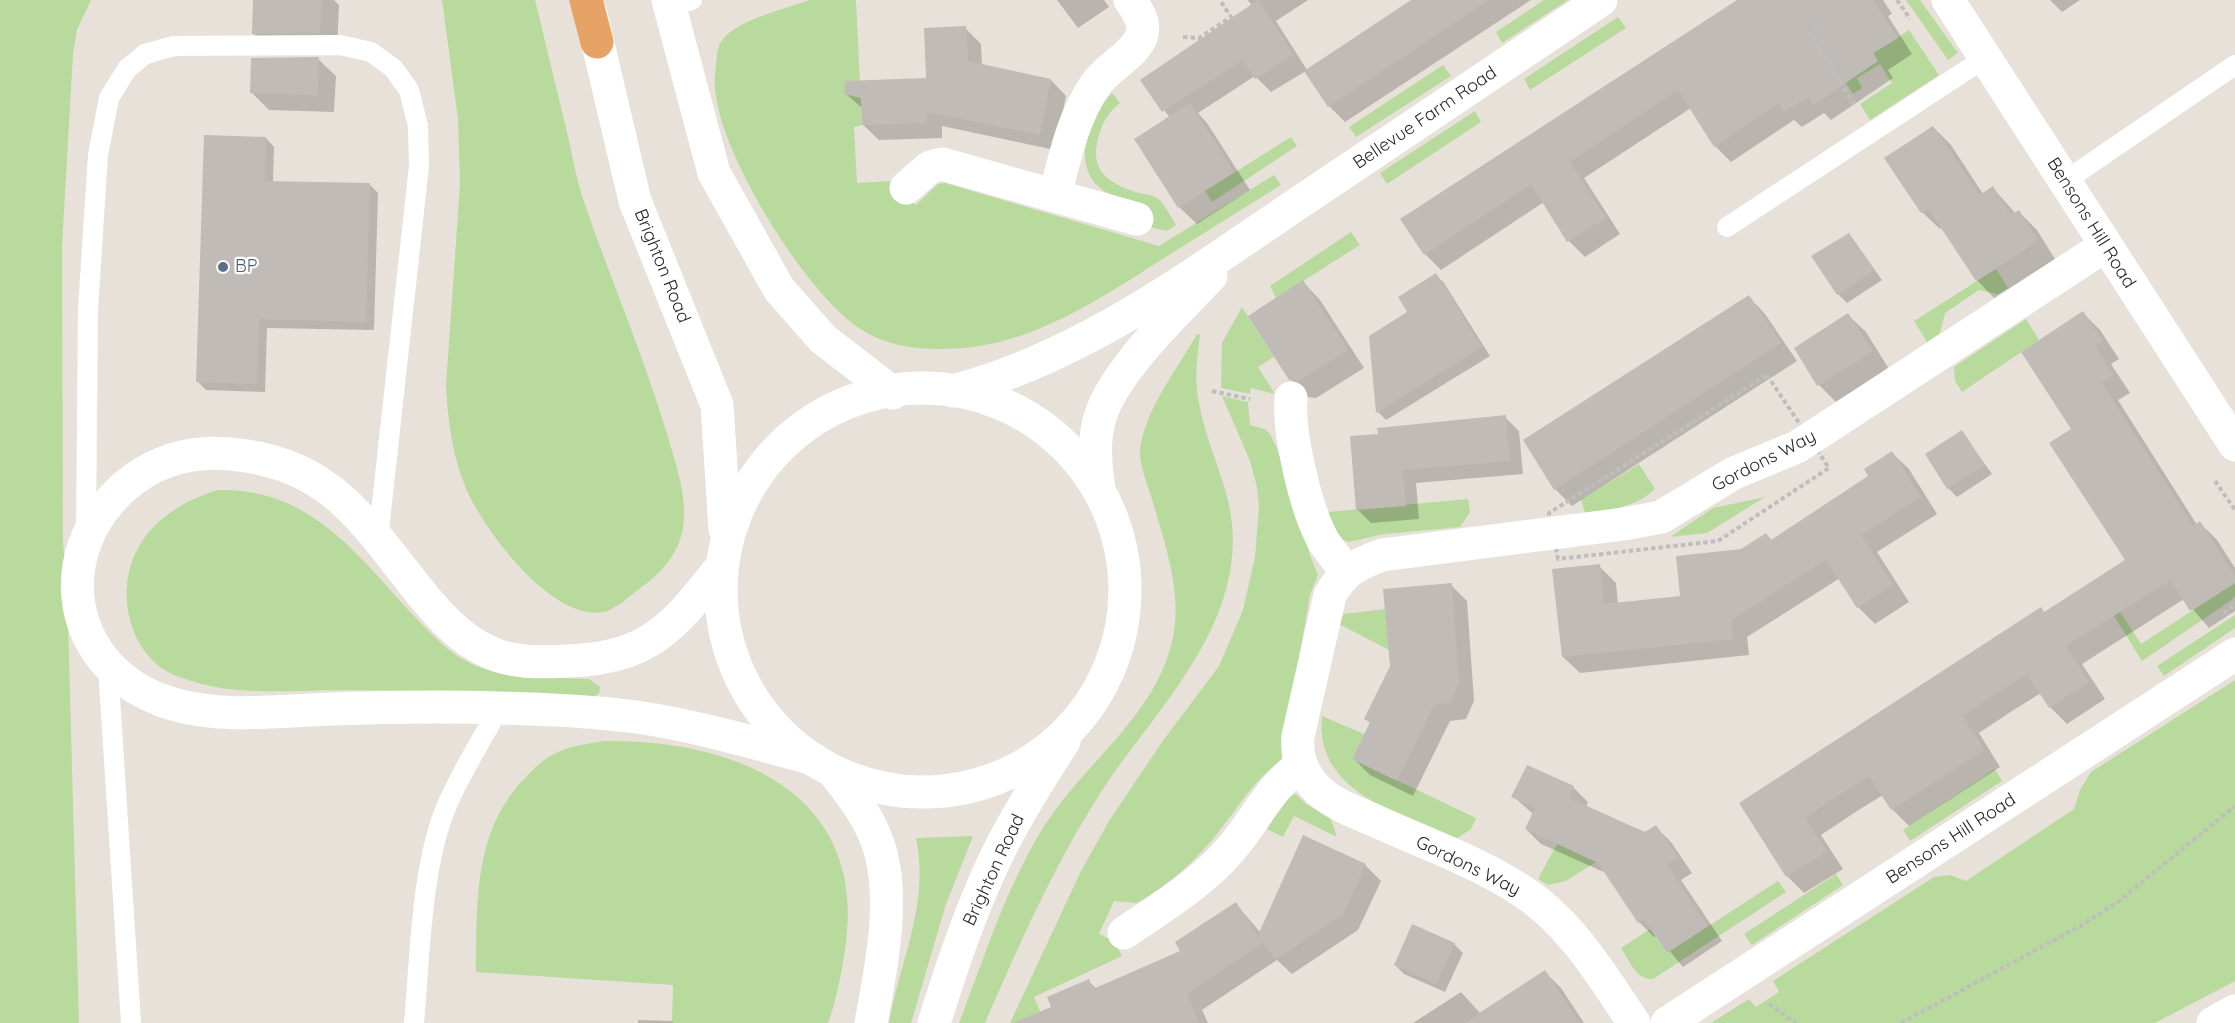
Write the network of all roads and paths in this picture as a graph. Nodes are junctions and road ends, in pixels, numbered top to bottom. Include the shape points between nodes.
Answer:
1 (587, 0) edge
2 (1130, 0) edge
3 (1220, 0) edge
4 (1601, 0) edge
5 (1947, 0) edge
6 (676, 2) edge
7 (1824, 24) dead end
8 (1142, 35) junction
9 (597, 42) joint
10 (1985, 58) junction
11 (2235, 66) edge
12 (1872, 132) junction
13 (2065, 181) junction
14 (906, 188) dead end
15 (1055, 195) junction
16 (1137, 219) dead end
17 (1727, 227) dead end
18 (1250, 236) junction
19 (2105, 246) junction
20 (949, 392) junction
21 (893, 393) junction
22 (1291, 398) dead end
23 (2235, 445) edge
24 (1099, 490) junction
25 (725, 531) junction
26 (86, 537) junction
27 (378, 540) junction
28 (717, 572) junction
29 (1346, 572) junction
30 (2235, 654) edge
31 (108, 667) junction
32 (499, 708) junction
33 (1073, 726) junction
34 (823, 765) junction
35 (1301, 765) junction
36 (2235, 806) edge
37 (1124, 933) dead end
38 (2235, 1011) edge
39 (131, 1023) edge
40 (414, 1023) edge
41 (871, 1023) edge
42 (934, 1023) edge
43 (1634, 1023) edge
44 (1666, 1023) edge
45 (1901, 1023) edge
46 (2213, 1023) edge

1 - 9 highway
2 - 8 street via 1143,22
3 - 8 path via 1231,17 1199,38
4 - 18 street, Bellevue Farm Road
5 - 10 street, Bensons Hill Road
6 - 21 street via 714,173 779,289 823,339
7 - 12 path via 1809,34
8 - 15 street via 1097,81 1082,105
9 - 25 street, Brighton Road via 635,201 717,405
10 - 12 lane
10 - 13 street, Bensons Hill Road
11 - 13 lane
12 - 17 lane
13 - 19 street, Bensons Hill Road
14 - 15 street via 930,166 942,164
15 - 16 street
18 - 20 street, Bellevue Farm Road via 1134,311 1055,356
18 - 24 street, Bellevue Farm Road via 1152,339 1105,404 1096,437
19 - 23 street, Bensons Hill Road
19 - 29 street, Gordons Way via 1810,439 1734,473 1661,517 1382,555
20 - 21 street
20 - 24 street via 1008,408 1046,430 1077,458
21 - 25 street via 849,405 792,440 744,494
22 - 29 street via 1293,439 1315,520 1324,541
24 - 33 street via 1126,555 1130,572 1129,609 1110,675
25 - 28 street
26 - 27 street via 106,504 143,472 188,455 213,453 275,461 314,477 349,505
26 - 27 lane via 88,309 98,155 104,115 116,84 145,54 174,46 340,45 371,52 393,68 409,90 418,126 419,166
26 - 31 street via 80,560 78,605 90,643
27 - 28 street via 454,628 488,652 522,661 602,659 640,647 669,627
28 - 34 street via 716,617 735,674 767,717
29 - 35 street via 1330,595 1300,723 1297,747
30 - 44 street, Bensons Hill Road
31 - 32 street via 144,692 193,709
31 - 39 lane
32 - 34 street via 638,717 734,738
32 - 40 lane via 446,806 429,879
33 - 34 street via 1049,746 1018,763 956,784 879,786 844,777
33 - 42 street, Brighton Road via 1002,846 969,921
34 - 41 street via 867,818 883,862 884,935
35 - 37 street via 1280,782 1212,868
35 - 43 street, Gordons Way via 1314,786 1326,796 1477,867 1538,903 1583,948
36 - 45 path via 2119,902
38 - 46 street

